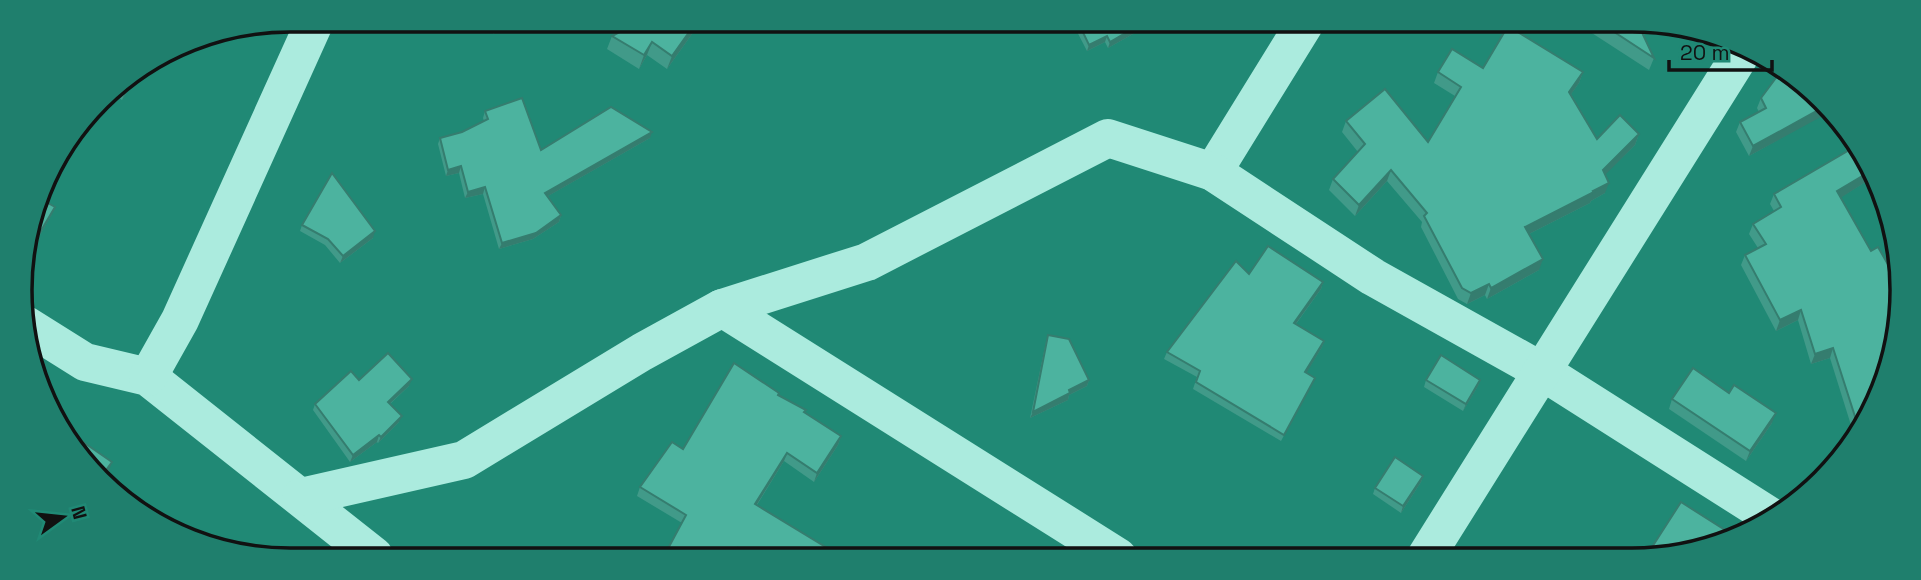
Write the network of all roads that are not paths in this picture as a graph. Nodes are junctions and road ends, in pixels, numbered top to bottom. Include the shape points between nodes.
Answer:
1 (310, 32) edge
2 (1299, 32) edge
3 (1740, 56) edge
4 (1213, 172) junction
5 (722, 307) junction
6 (35, 331) edge
7 (1543, 372) junction
8 (148, 377) junction
9 (301, 497) junction
10 (1763, 512) edge
11 (364, 548) edge
12 (1104, 548) edge
13 (1431, 548) edge

1 - 8 street via 180,320
2 - 4 street
3 - 7 street
4 - 5 street via 1108,138 867,262
4 - 7 street via 1373,277
5 - 9 street via 464,460
5 - 12 street
6 - 8 street via 85,362
7 - 10 street
7 - 13 street
8 - 9 street
9 - 11 street

